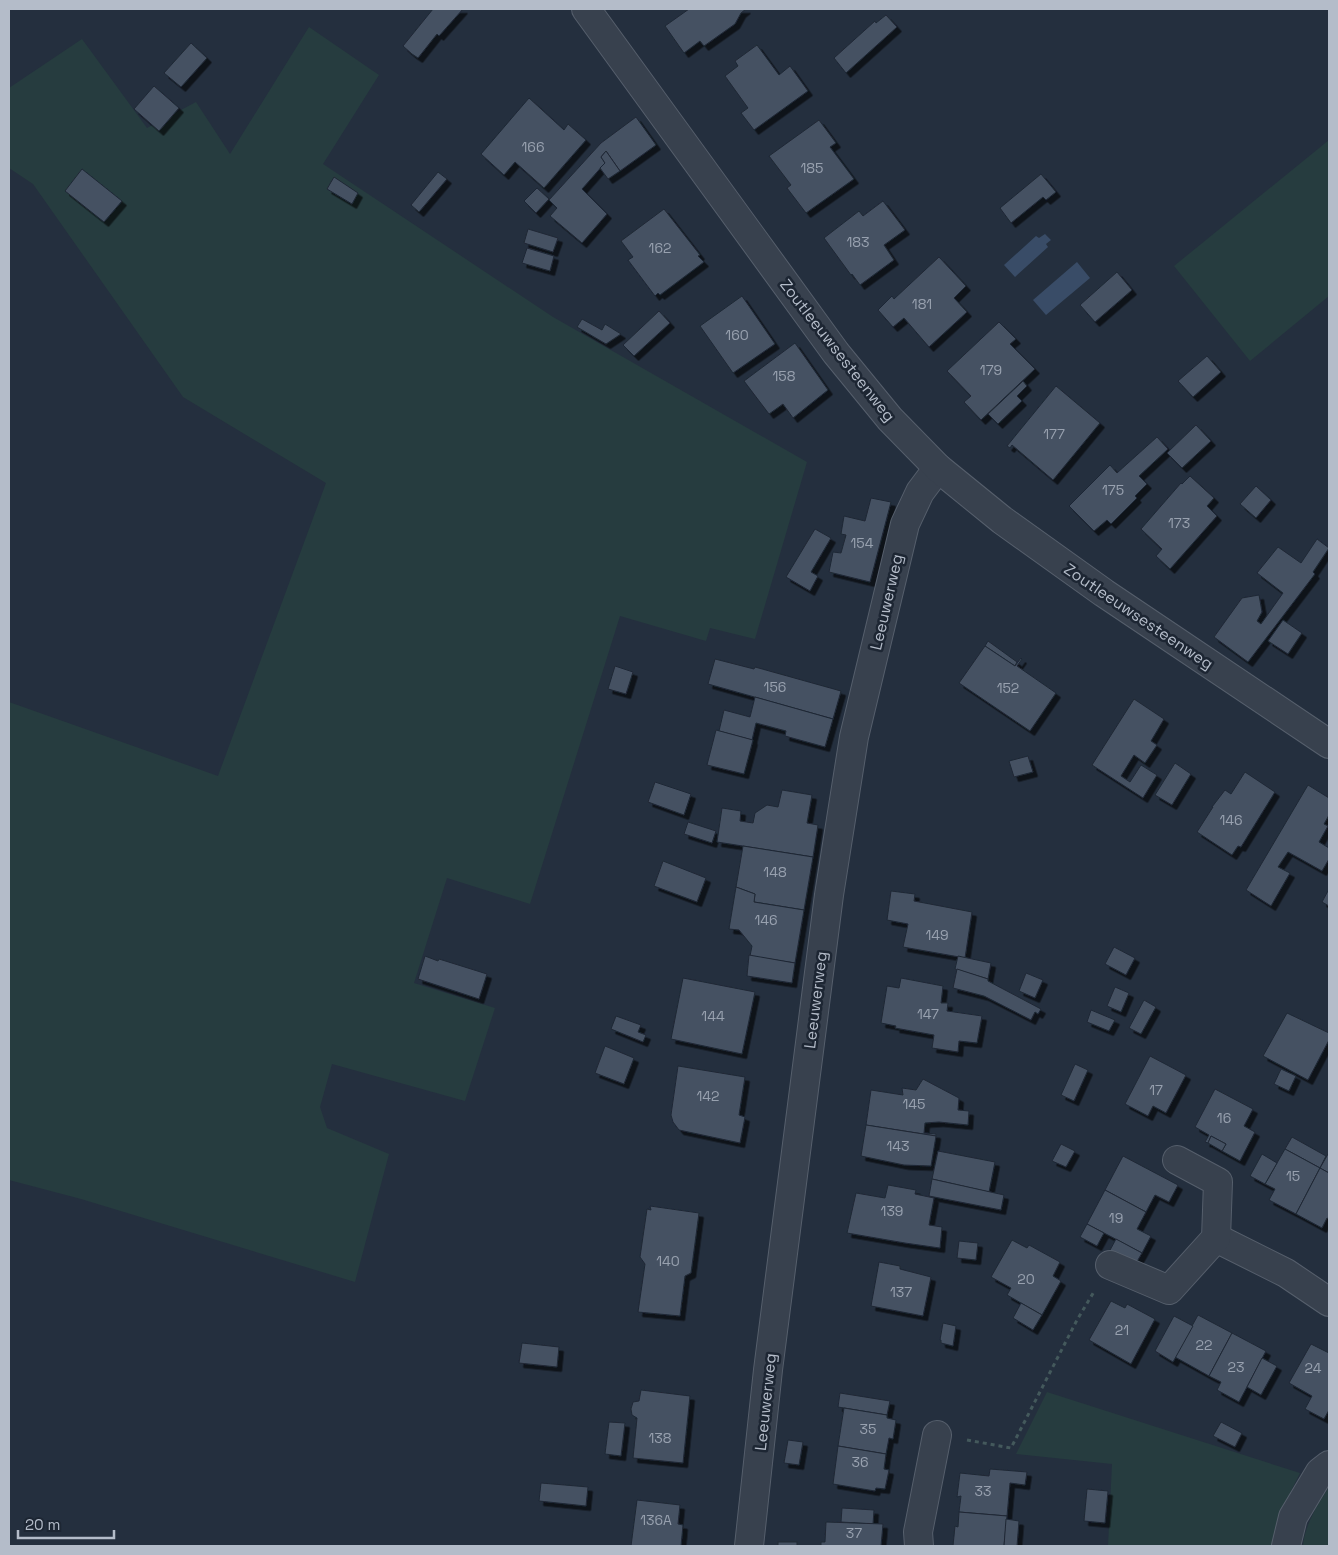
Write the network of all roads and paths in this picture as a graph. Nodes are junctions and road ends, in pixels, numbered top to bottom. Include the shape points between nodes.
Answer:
1 (586, 9) edge
2 (938, 468) junction
3 (1329, 744) edge
4 (1177, 1160) dead end
5 (1216, 1238) junction
6 (1110, 1265) joint
7 (1329, 1302) edge
8 (936, 1435) joint
9 (1329, 1465) edge
10 (749, 1546) edge
11 (919, 1546) edge
12 (1286, 1546) edge

1 - 2 street, Zoutleeuwsesteenweg via 836,353 890,419
2 - 3 street, Zoutleeuwsesteenweg via 1002,520 1104,593
2 - 10 street, Leeuwerweg via 920,492 905,524 854,737 809,1049
4 - 5 street via 1218,1182
5 - 6 street via 1169,1290
5 - 7 street via 1286,1273
6 - 8 path via 1011,1448
8 - 11 street via 918,1532
9 - 12 street via 1320,1472 1293,1517

